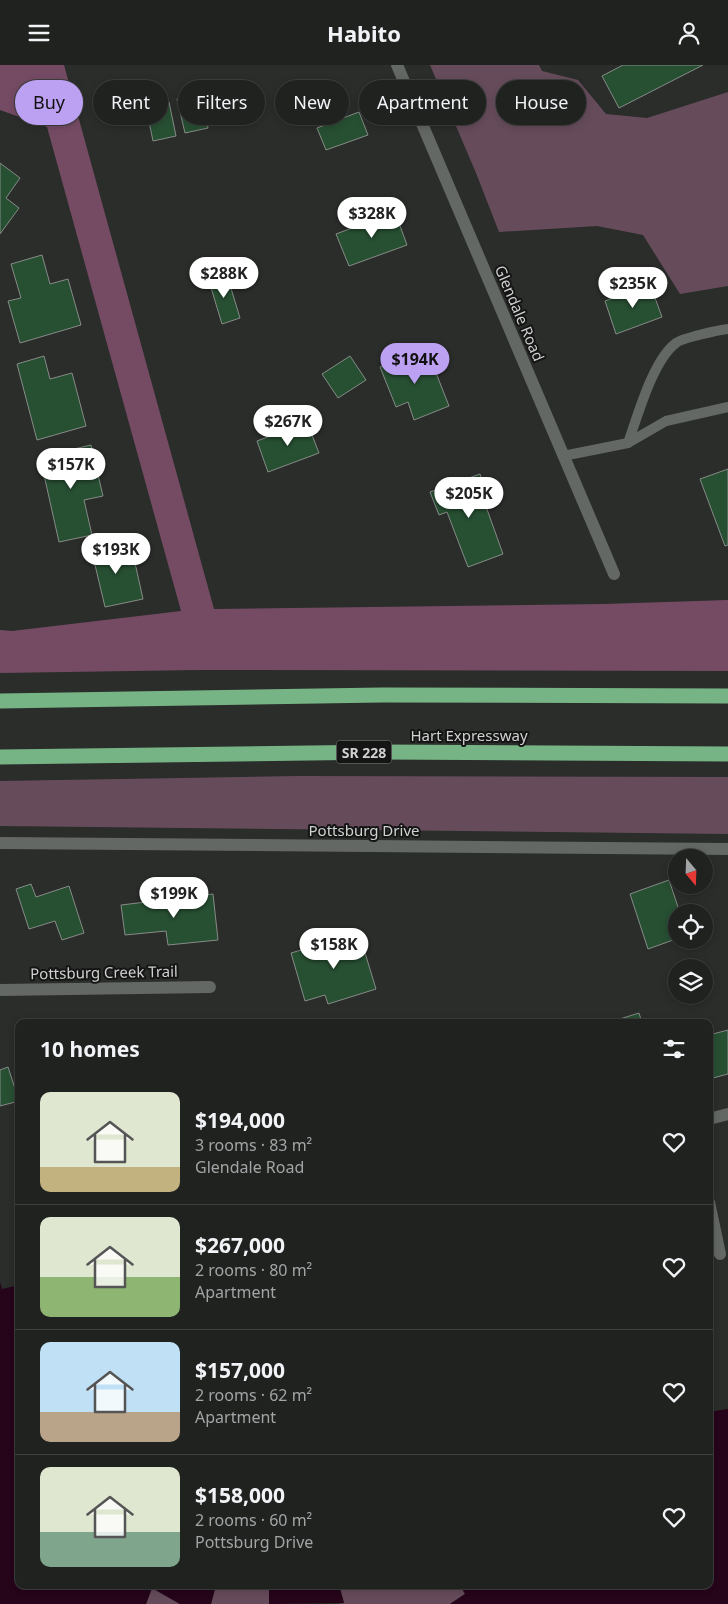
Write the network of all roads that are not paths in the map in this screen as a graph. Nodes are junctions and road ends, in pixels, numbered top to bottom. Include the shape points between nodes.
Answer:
1 (397, 65) edge
2 (728, 329) edge
3 (728, 407) edge
4 (628, 443) junction
5 (563, 456) junction
6 (614, 574) dead end
7 (728, 696) edge
8 (0, 701) edge
9 (728, 754) edge
10 (0, 757) edge
11 (0, 843) edge
12 (728, 849) edge
13 (210, 987) dead end
14 (0, 990) edge
15 (728, 1114) edge
16 (713, 1118) edge
17 (713, 1221) edge
18 (720, 1253) dead end

1 - 5 street, Glendale Road
2 - 4 lane via 677,342 664,356 652,377
3 - 4 lane via 666,421
4 - 5 lane
5 - 6 street, Glendale Road
7 - 8 highway via 382,695
9 - 10 highway, Hart Expressway / SR 228 via 384,752
11 - 12 street, Pottsburg Drive
13 - 14 street, Pottsburg Creek Trail
15 - 16 street
17 - 18 street

